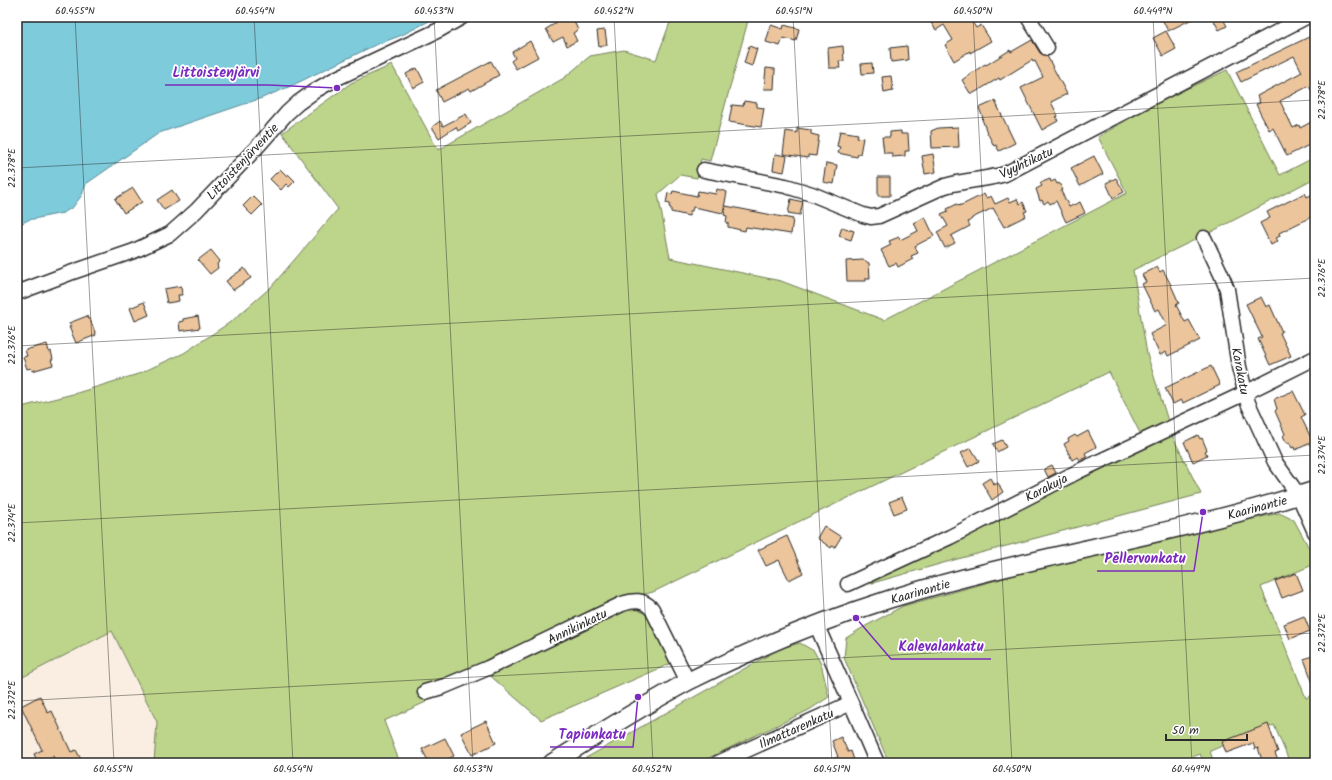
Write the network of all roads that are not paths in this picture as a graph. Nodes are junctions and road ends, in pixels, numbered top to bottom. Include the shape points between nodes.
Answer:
1 (462, 17) edge
2 (1028, 17) edge
3 (1306, 17) edge
4 (1047, 48) dead end
5 (704, 170) dead end
6 (1204, 238) dead end
7 (17, 294) edge
8 (1315, 358) edge
9 (1245, 393) junction
10 (1315, 490) edge
11 (1299, 496) junction
12 (1315, 532) edge
13 (848, 584) dead end
14 (816, 624) junction
15 (688, 682) junction
16 (425, 692) dead end
17 (852, 703) junction
18 (552, 763) edge
19 (718, 763) edge
20 (877, 763) edge

1 - 7 street, Littoistenjärventie via 337,78 298,103 196,211 170,234
2 - 4 street
3 - 5 street, Vyyhtikatu via 1005,174 945,186 879,216 863,215 786,186
6 - 9 street, Karakatu via 1227,289
8 - 9 street, Karakuja
9 - 11 street, Karakatu via 1251,413 1274,462
9 - 13 street, Karakuja
10 - 11 main road, Kaarinantie
11 - 12 street, Karakatu
11 - 14 main road, Kaarinantie via 1218,518 996,570 892,599
14 - 15 main road, Kaarinantie
14 - 17 street
15 - 16 street, Annikinkatu via 652,609 642,601 635,601 622,604 488,668
15 - 18 main road, Kaarinantie
17 - 19 street, Ilmattarenkatu
17 - 20 street

